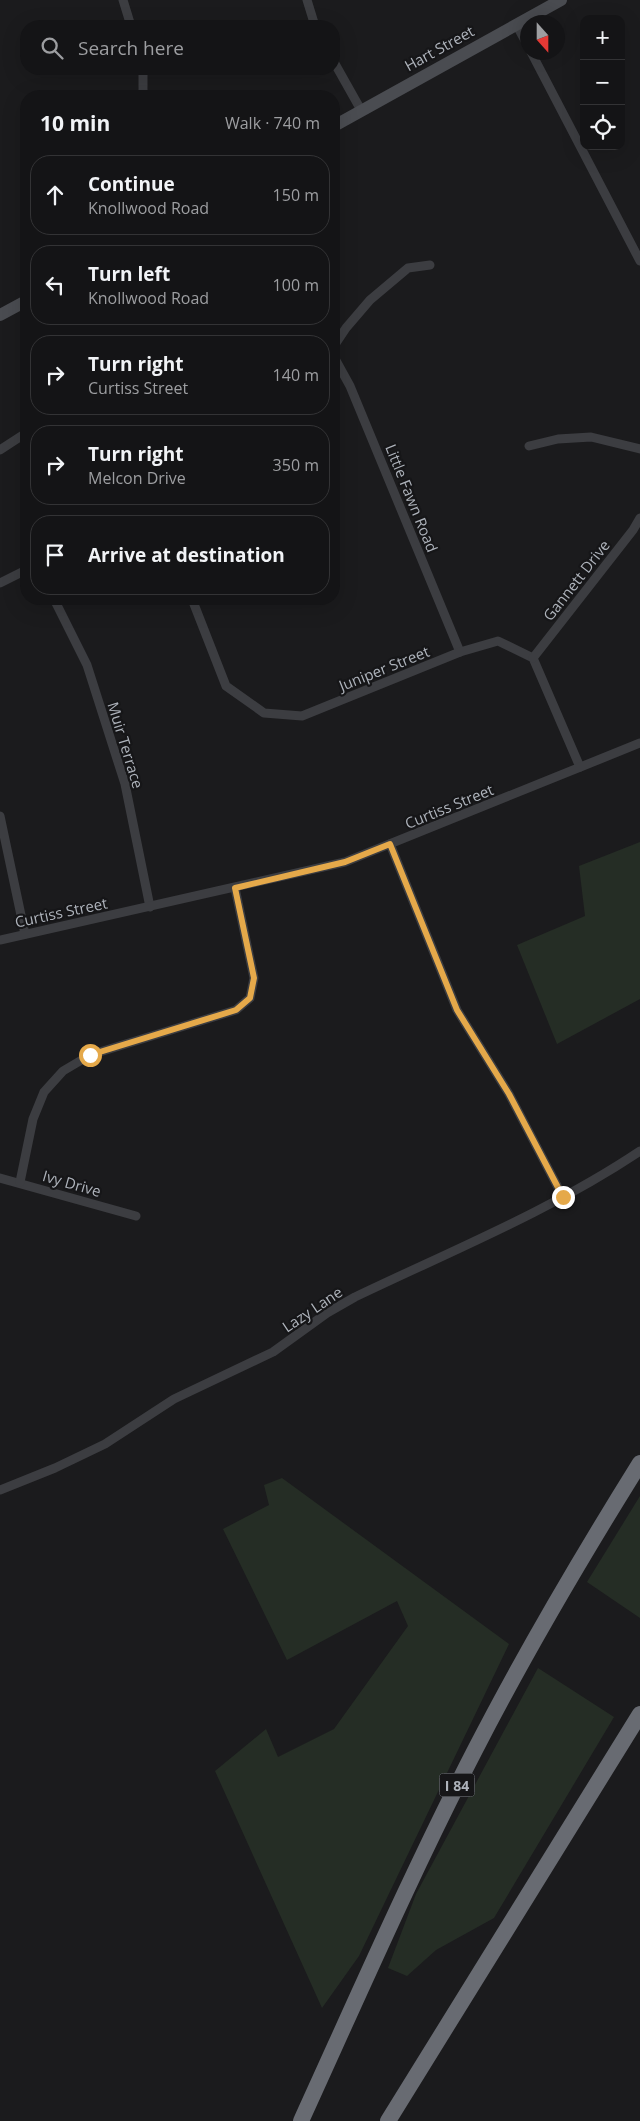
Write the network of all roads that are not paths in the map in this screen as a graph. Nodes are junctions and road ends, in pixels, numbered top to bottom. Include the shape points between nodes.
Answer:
1 (123, 0) edge
2 (307, 0) edge
3 (561, 0) edge
4 (129, 20) edge
5 (313, 20) edge
6 (516, 24) junction
7 (520, 31) edge
8 (535, 60) edge
9 (340, 73) edge
10 (143, 75) edge
11 (143, 90) edge
12 (361, 110) junction
13 (340, 122) edge
14 (640, 261) edge
15 (430, 265) dead end
16 (20, 304) edge
17 (0, 316) edge
18 (340, 337) edge
19 (340, 368) edge
20 (20, 437) edge
21 (529, 446) dead end
22 (0, 450) edge
23 (640, 450) edge
24 (640, 518) edge
25 (20, 573) edge
26 (0, 583) edge
27 (57, 605) edge
28 (194, 605) edge
29 (460, 652) junction
30 (532, 658) junction
31 (640, 743) edge
32 (580, 767) junction
33 (0, 816) edge
34 (390, 844) junction
35 (235, 888) junction
36 (150, 907) junction
37 (26, 934) junction
38 (0, 940) edge
39 (640, 1151) edge
40 (0, 1178) edge
41 (20, 1182) junction
42 (563, 1197) junction
43 (136, 1216) dead end
44 (640, 1463) edge
45 (0, 1490) edge
46 (640, 1714) edge
47 (301, 2121) edge
48 (388, 2121) edge

1 - 4 street
2 - 5 street
3 - 6 street, Hart Street
6 - 7 street
6 - 12 street, Hart Street
8 - 14 street
9 - 12 street
10 - 11 street
12 - 13 street, Hart Street
15 - 18 street via 408,268 370,300
16 - 17 street
19 - 29 street, Little Fawn Road
20 - 22 street
21 - 23 street via 558,439 591,437
24 - 30 street, Gannett Drive
25 - 26 street
27 - 36 street, Muir Terrace via 87,665 122,775
28 - 29 street, Juniper Street via 226,686 264,713 302,716
29 - 30 street, Juniper Street via 498,642
30 - 32 street
31 - 32 street, Curtiss Street
32 - 34 street, Curtiss Street
33 - 37 street
34 - 35 street, Curtiss Street via 345,862
34 - 42 street via 457,1010 509,1094
35 - 36 street, Curtiss Street
35 - 41 street via 254,978 250,998 236,1010 90,1055 63,1071 44,1092 33,1119
36 - 37 street, Curtiss Street
37 - 38 street, Curtiss Street
39 - 42 street, Lazy Lane
40 - 41 street, Ivy Drive
41 - 43 street, Ivy Drive
42 - 45 street, Lazy Lane via 355,1297 273,1352 174,1399 104,1444
44 - 47 highway, I 84 via 552,1609 473,1754 405,1892
46 - 48 highway

